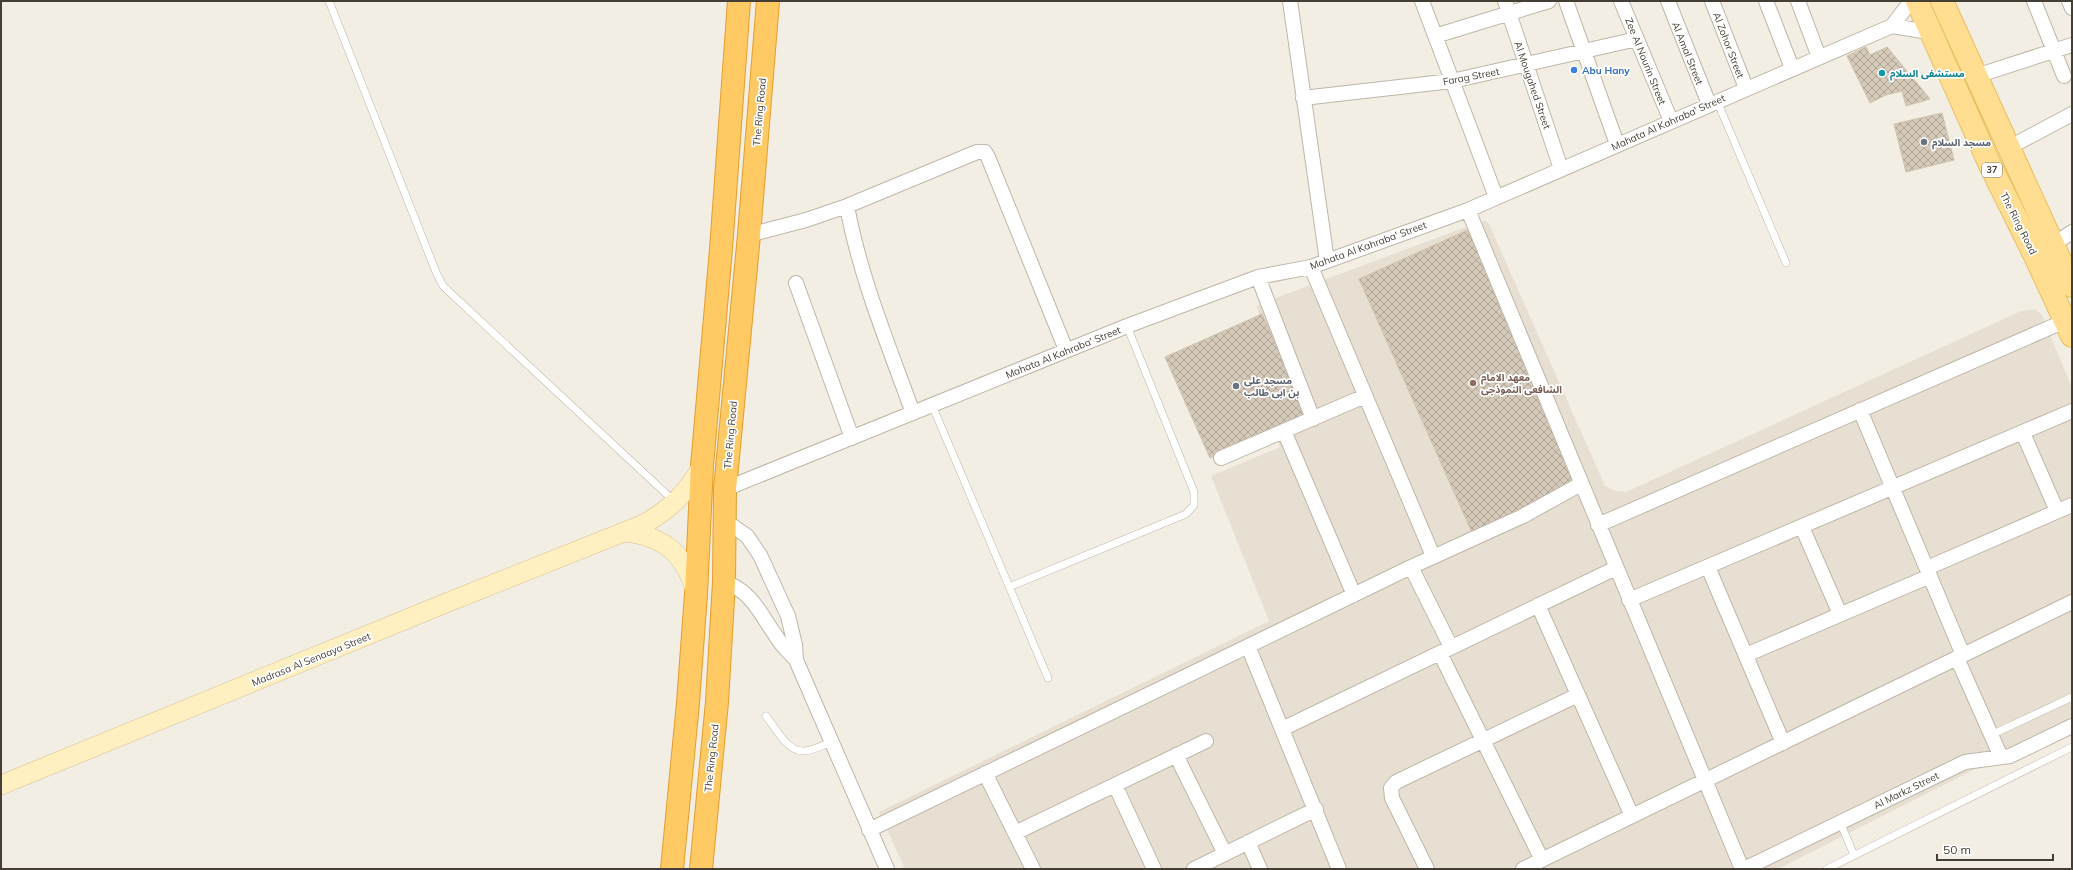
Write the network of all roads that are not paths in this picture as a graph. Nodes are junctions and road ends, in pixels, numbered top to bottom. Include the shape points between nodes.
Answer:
1 (329, 1) edge
2 (739, 1) edge
3 (768, 1) edge
4 (1290, 1) edge
5 (1422, 1) edge
6 (1549, 1) edge
7 (1566, 1) edge
8 (1621, 1) edge
9 (1668, 1) edge
10 (1712, 1) edge
11 (1766, 1) edge
12 (1798, 1) edge
13 (1911, 1) edge
14 (1917, 1) edge
15 (1942, 1) edge
16 (2034, 1) edge
17 (2069, 1) edge
18 (1507, 7) edge
19 (2072, 8) edge
20 (1892, 26) junction
21 (1929, 32) junction
22 (1435, 36) junction
23 (1637, 40) junction
24 (2072, 45) edge
25 (2054, 51) junction
26 (1584, 52) junction
27 (734, 56) junction
28 (1819, 57) junction
29 (764, 59) junction
30 (1526, 65) junction
31 (1792, 68) junction
32 (1976, 76) junction
33 (2064, 76) dead end
34 (1452, 81) junction
35 (1746, 88) junction
36 (1303, 98) junction
37 (1713, 103) junction
38 (2072, 114) edge
39 (1671, 121) junction
40 (1617, 144) junction
41 (2008, 148) junction
42 (1561, 169) junction
43 (1496, 197) junction
44 (847, 206) junction
45 (1468, 210) junction
46 (2072, 232) edge
47 (749, 235) junction
48 (2052, 245) junction
49 (1327, 261) junction
50 (1786, 263) dead end
51 (1311, 267) junction
52 (1258, 277) junction
53 (796, 283) dead end
54 (2072, 286) edge
55 (1127, 326) junction
56 (2068, 329) edge
57 (1066, 350) junction
58 (1365, 396) junction
59 (932, 405) junction
60 (1860, 410) junction
61 (2072, 411) edge
62 (913, 413) junction
63 (1313, 419) junction
64 (1284, 431) junction
65 (2023, 433) junction
66 (852, 438) junction
67 (1221, 458) dead end
68 (702, 466) junction
69 (1581, 484) junction
70 (1893, 488) junction
71 (725, 489) junction
72 (676, 502) junction
73 (2072, 505) edge
74 (2057, 511) junction
75 (724, 520) junction
76 (1598, 525) junction
77 (1802, 527) junction
78 (621, 532) junction
79 (1433, 556) junction
80 (1411, 567) junction
81 (1708, 567) junction
82 (1616, 568) junction
83 (1928, 572) junction
84 (724, 582) junction
85 (1009, 587) junction
86 (696, 594) junction
87 (1354, 595) junction
88 (1629, 600) junction
89 (2072, 602) edge
90 (1538, 605) junction
91 (1840, 614) junction
92 (1248, 646) junction
93 (1445, 650) junction
94 (1746, 655) junction
95 (1960, 657) junction
96 (796, 660) junction
97 (1048, 678) dead end
98 (1578, 695) junction
99 (2072, 697) edge
100 (766, 716) dead end
101 (2072, 726) edge
102 (1282, 729) junction
103 (1992, 735) junction
104 (1206, 741) dead end
105 (1484, 741) junction
106 (831, 742) junction
107 (1783, 743) junction
108 (2072, 747) edge
109 (1176, 755) junction
110 (2001, 757) junction
111 (985, 773) junction
112 (1704, 781) junction
113 (1, 785) edge
114 (1115, 785) junction
115 (1316, 809) junction
116 (1632, 816) junction
117 (1840, 822) junction
118 (869, 830) junction
119 (1015, 832) junction
120 (1248, 842) junction
121 (1225, 854) junction
122 (1854, 855) junction
123 (1542, 860) junction
124 (672, 869) edge
125 (700, 869) edge
126 (887, 869) edge
127 (1034, 869) edge
128 (1154, 869) edge
129 (1194, 869) edge
130 (1260, 869) edge
131 (1339, 869) edge
132 (1427, 869) edge
133 (1523, 869) edge
134 (1743, 869) edge
135 (1826, 869) edge

1 - 72 lane via 443,286
2 - 27 highway
3 - 29 highway, The Ring Road
4 - 36 street
5 - 22 street
6 - 18 street
7 - 26 street
8 - 23 street, Zee Al Nourin Street
9 - 37 street, Al Amal Street
10 - 35 street, Al Zohor Street
11 - 31 street
12 - 28 street
13 - 20 street, Mahata Al Kahraba' Street
14 - 21 main road, The Ring Road / 37
15 - 32 main road, The Ring Road / 37
16 - 25 street
17 - 19 street
18 - 22 street
18 - 30 street, Al Mougahed Street
20 - 21 street
20 - 28 street, Mahata Al Kahraba' Street
21 - 56 main road, The Ring Road / 37
22 - 34 street
23 - 26 street, Farag Street
23 - 39 street, Zee Al Nourin Street
24 - 25 street
25 - 32 street
25 - 33 street
26 - 30 street, Farag Street
26 - 40 street
27 - 29 highway
27 - 68 highway via 721,249
28 - 31 street, Mahata Al Kahraba' Street
29 - 47 highway, The Ring Road
30 - 34 street, Farag Street
30 - 42 street, Al Mougahed Street
31 - 35 street, Mahata Al Kahraba' Street
32 - 41 main road, The Ring Road / 37
34 - 36 street, Farag Street
34 - 43 street
35 - 37 street, Mahata Al Kahraba' Street
36 - 49 street
37 - 39 street, Mahata Al Kahraba' Street
37 - 50 lane
38 - 41 street
39 - 40 street, Mahata Al Kahraba' Street
40 - 42 street, Mahata Al Kahraba' Street
41 - 48 main road, The Ring Road / 37
42 - 43 street, Mahata Al Kahraba' Street
43 - 45 street, Mahata Al Kahraba' Street
44 - 47 street
44 - 57 street via 977,152 984,152
44 - 62 street via 863,275
45 - 49 street, Mahata Al Kahraba' Street
45 - 69 street
46 - 48 street
47 - 71 highway, The Ring Road
48 - 54 main road, The Ring Road / 37
49 - 51 street, Mahata Al Kahraba' Street
51 - 52 street, Mahata Al Kahraba' Street
51 - 58 street
52 - 55 street, Mahata Al Kahraba' Street
52 - 63 street
53 - 66 street
55 - 57 street, Mahata Al Kahraba' Street
55 - 85 lane via 1194,492 1194,505 1186,514
56 - 60 street
57 - 59 street, Mahata Al Kahraba' Street
58 - 63 street
58 - 79 street
59 - 62 street, Mahata Al Kahraba' Street
59 - 85 lane
60 - 70 street
60 - 76 street
61 - 65 street
62 - 66 street, Mahata Al Kahraba' Street
63 - 64 street
64 - 67 street
64 - 87 street
65 - 70 street
65 - 74 street
66 - 71 street, Mahata Al Kahraba' Street
68 - 72 street, Madrasa Al Senaaya Street via 689,488
68 - 86 highway
69 - 76 street
69 - 79 street via 1523,516
70 - 77 street
70 - 83 street
71 - 75 highway, The Ring Road
72 - 78 street, Madrasa Al Senaaya Street via 644,524
73 - 74 street
74 - 83 street
75 - 84 highway, The Ring Road
75 - 96 street via 747,536 760,555 788,616
76 - 82 street
77 - 81 street
77 - 91 street
78 - 86 street, Madrasa Al Senaaya Street via 642,534 662,542 679,555 690,573
78 - 113 street, Madrasa Al Senaaya Street
79 - 80 street
80 - 87 street
80 - 93 street
81 - 88 street
81 - 94 street
82 - 88 street
82 - 90 street
83 - 91 street
83 - 95 street
84 - 96 street via 732,584 754,602 776,638
84 - 125 highway, The Ring Road via 717,702
85 - 97 lane
86 - 124 highway
87 - 92 street
88 - 112 street
89 - 95 street
90 - 93 street
90 - 98 street
91 - 94 street
92 - 102 street
92 - 111 street
93 - 102 street
93 - 105 street
94 - 107 street
95 - 103 street
95 - 107 street
96 - 106 street
98 - 105 street
98 - 116 street
99 - 103 lane
100 - 106 lane via 788,744 797,750 808,751
101 - 110 street, Al Markz Street via 2019,752
102 - 115 street
103 - 110 street
104 - 109 street
105 - 123 street
105 - 132 street via 1396,782 1391,788 1392,798
106 - 118 street
107 - 112 street
108 - 122 lane
109 - 114 street
109 - 121 street
110 - 117 street, Al Markz Street via 1965,762
111 - 118 street
111 - 119 street
112 - 116 street
112 - 134 street
114 - 119 street
114 - 128 street
115 - 120 street
115 - 131 street
116 - 123 street
117 - 122 lane
117 - 134 street, Al Markz Street
118 - 126 street
119 - 127 street
120 - 121 street
120 - 130 street
121 - 129 street
122 - 135 lane
123 - 133 street

